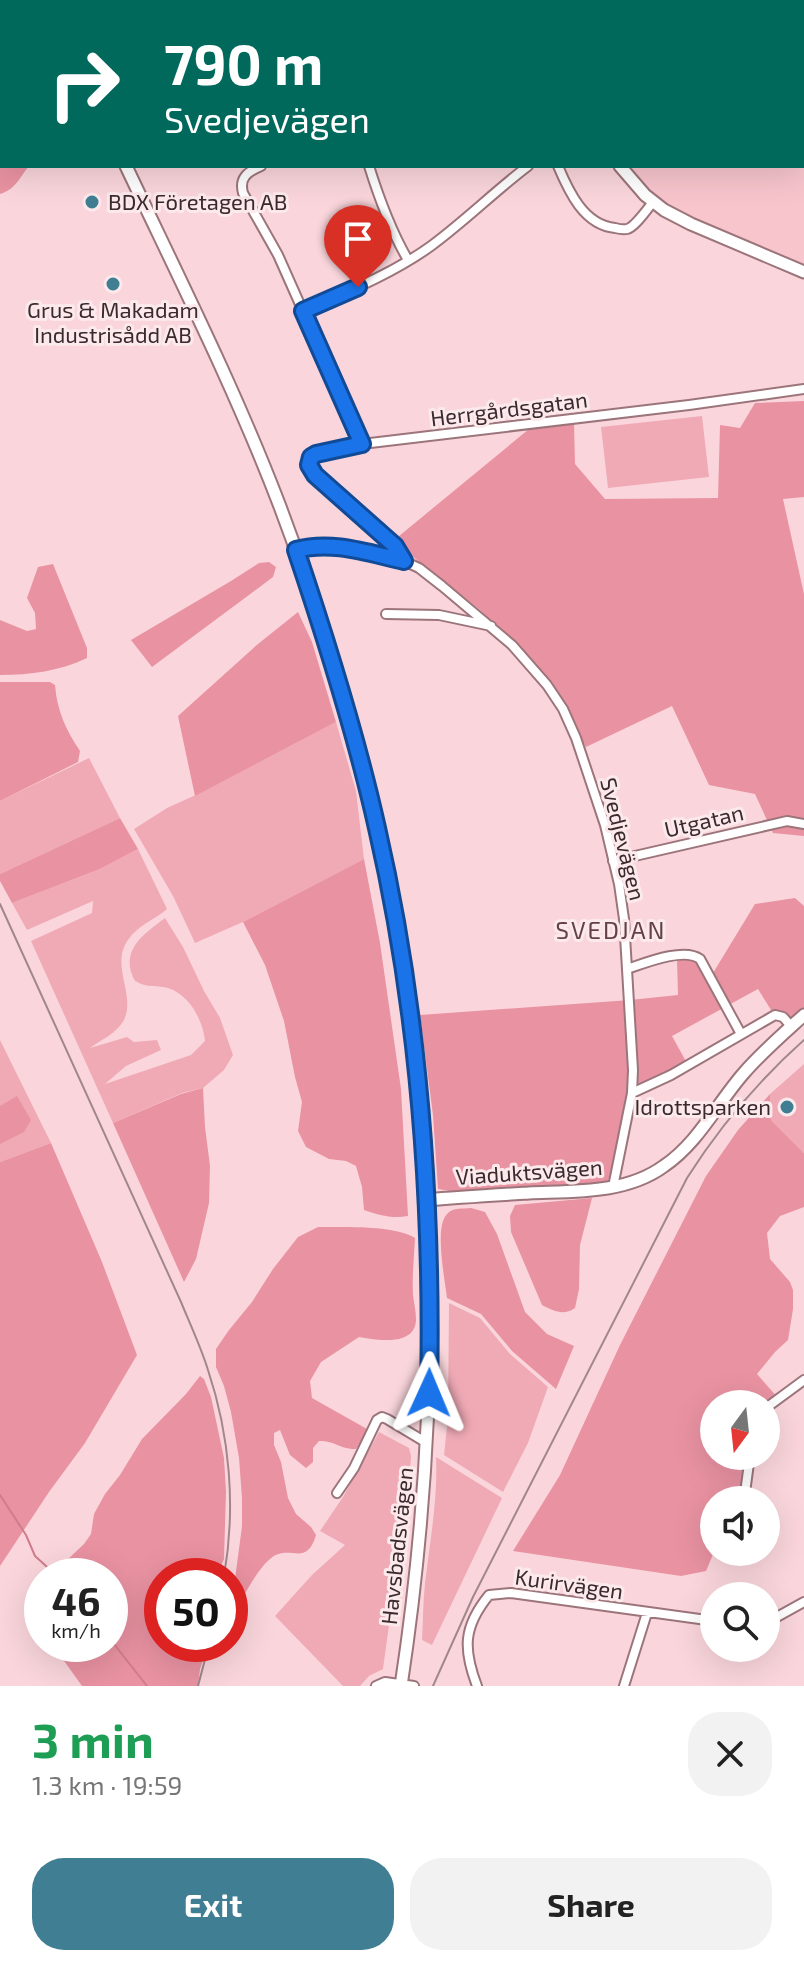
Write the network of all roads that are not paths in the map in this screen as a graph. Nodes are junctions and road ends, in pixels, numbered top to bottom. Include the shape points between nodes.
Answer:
1 (127, 168) edge
2 (256, 168) edge
3 (370, 168) edge
4 (525, 168) edge
5 (559, 168) edge
6 (621, 168) edge
7 (653, 202) junction
8 (408, 260) junction
9 (804, 272) edge
10 (303, 311) junction
11 (804, 389) edge
12 (362, 444) junction
13 (296, 550) junction
14 (404, 561) junction
15 (386, 614) dead end
16 (492, 626) junction
17 (804, 824) edge
18 (613, 861) junction
19 (627, 969) junction
20 (804, 1015) edge
21 (791, 1026) junction
22 (741, 1034) junction
23 (632, 1093) junction
24 (613, 1187) junction
25 (426, 1200) junction
26 (804, 1380) edge
27 (780, 1398) edge
28 (427, 1443) junction
29 (337, 1493) dead end
30 (804, 1602) edge
31 (647, 1613) junction
32 (780, 1615) edge
33 (700, 1619) edge
34 (405, 1685) edge
35 (376, 1686) edge
36 (477, 1686) edge
37 (624, 1686) edge

1 - 13 main road, Havsbadsvägen via 227,380
2 - 10 street via 243,178 243,193
3 - 8 street
4 - 8 street
5 - 7 street via 578,204 601,226 627,229
6 - 7 main road
7 - 9 main road
8 - 10 street
10 - 12 street
11 - 12 street, Herrgårdsgatan
12 - 14 street, Svedjevägen via 316,454 309,465 395,546
13 - 14 street, Svedjevägen via 330,545
13 - 25 main road, Havsbadsvägen via 349,714 378,831 413,1047
14 - 16 street, Svedjevägen
15 - 16 street via 439,615
16 - 18 street, Svedjevägen via 530,663 563,709
17 - 18 street, Utgatan via 787,821
18 - 19 street, Svedjevägen
19 - 22 street via 696,955
19 - 23 street, Svedjevägen
20 - 21 main road, Viaduktsvägen
21 - 22 street via 775,1015
21 - 24 main road, Viaduktsvägen via 743,1074 681,1153 645,1177
22 - 23 street
23 - 24 street, Svedjevägen
24 - 25 main road, Viaduktsvägen
25 - 28 main road, Havsbadsvägen
26 - 27 street
28 - 29 street via 382,1417
28 - 34 main road, Havsbadsvägen
30 - 32 street
31 - 33 street, Kurirvägen
31 - 36 street, Kurirvägen via 511,1593 489,1595 468,1638
31 - 37 street, Kurirvägen
34 - 35 street

